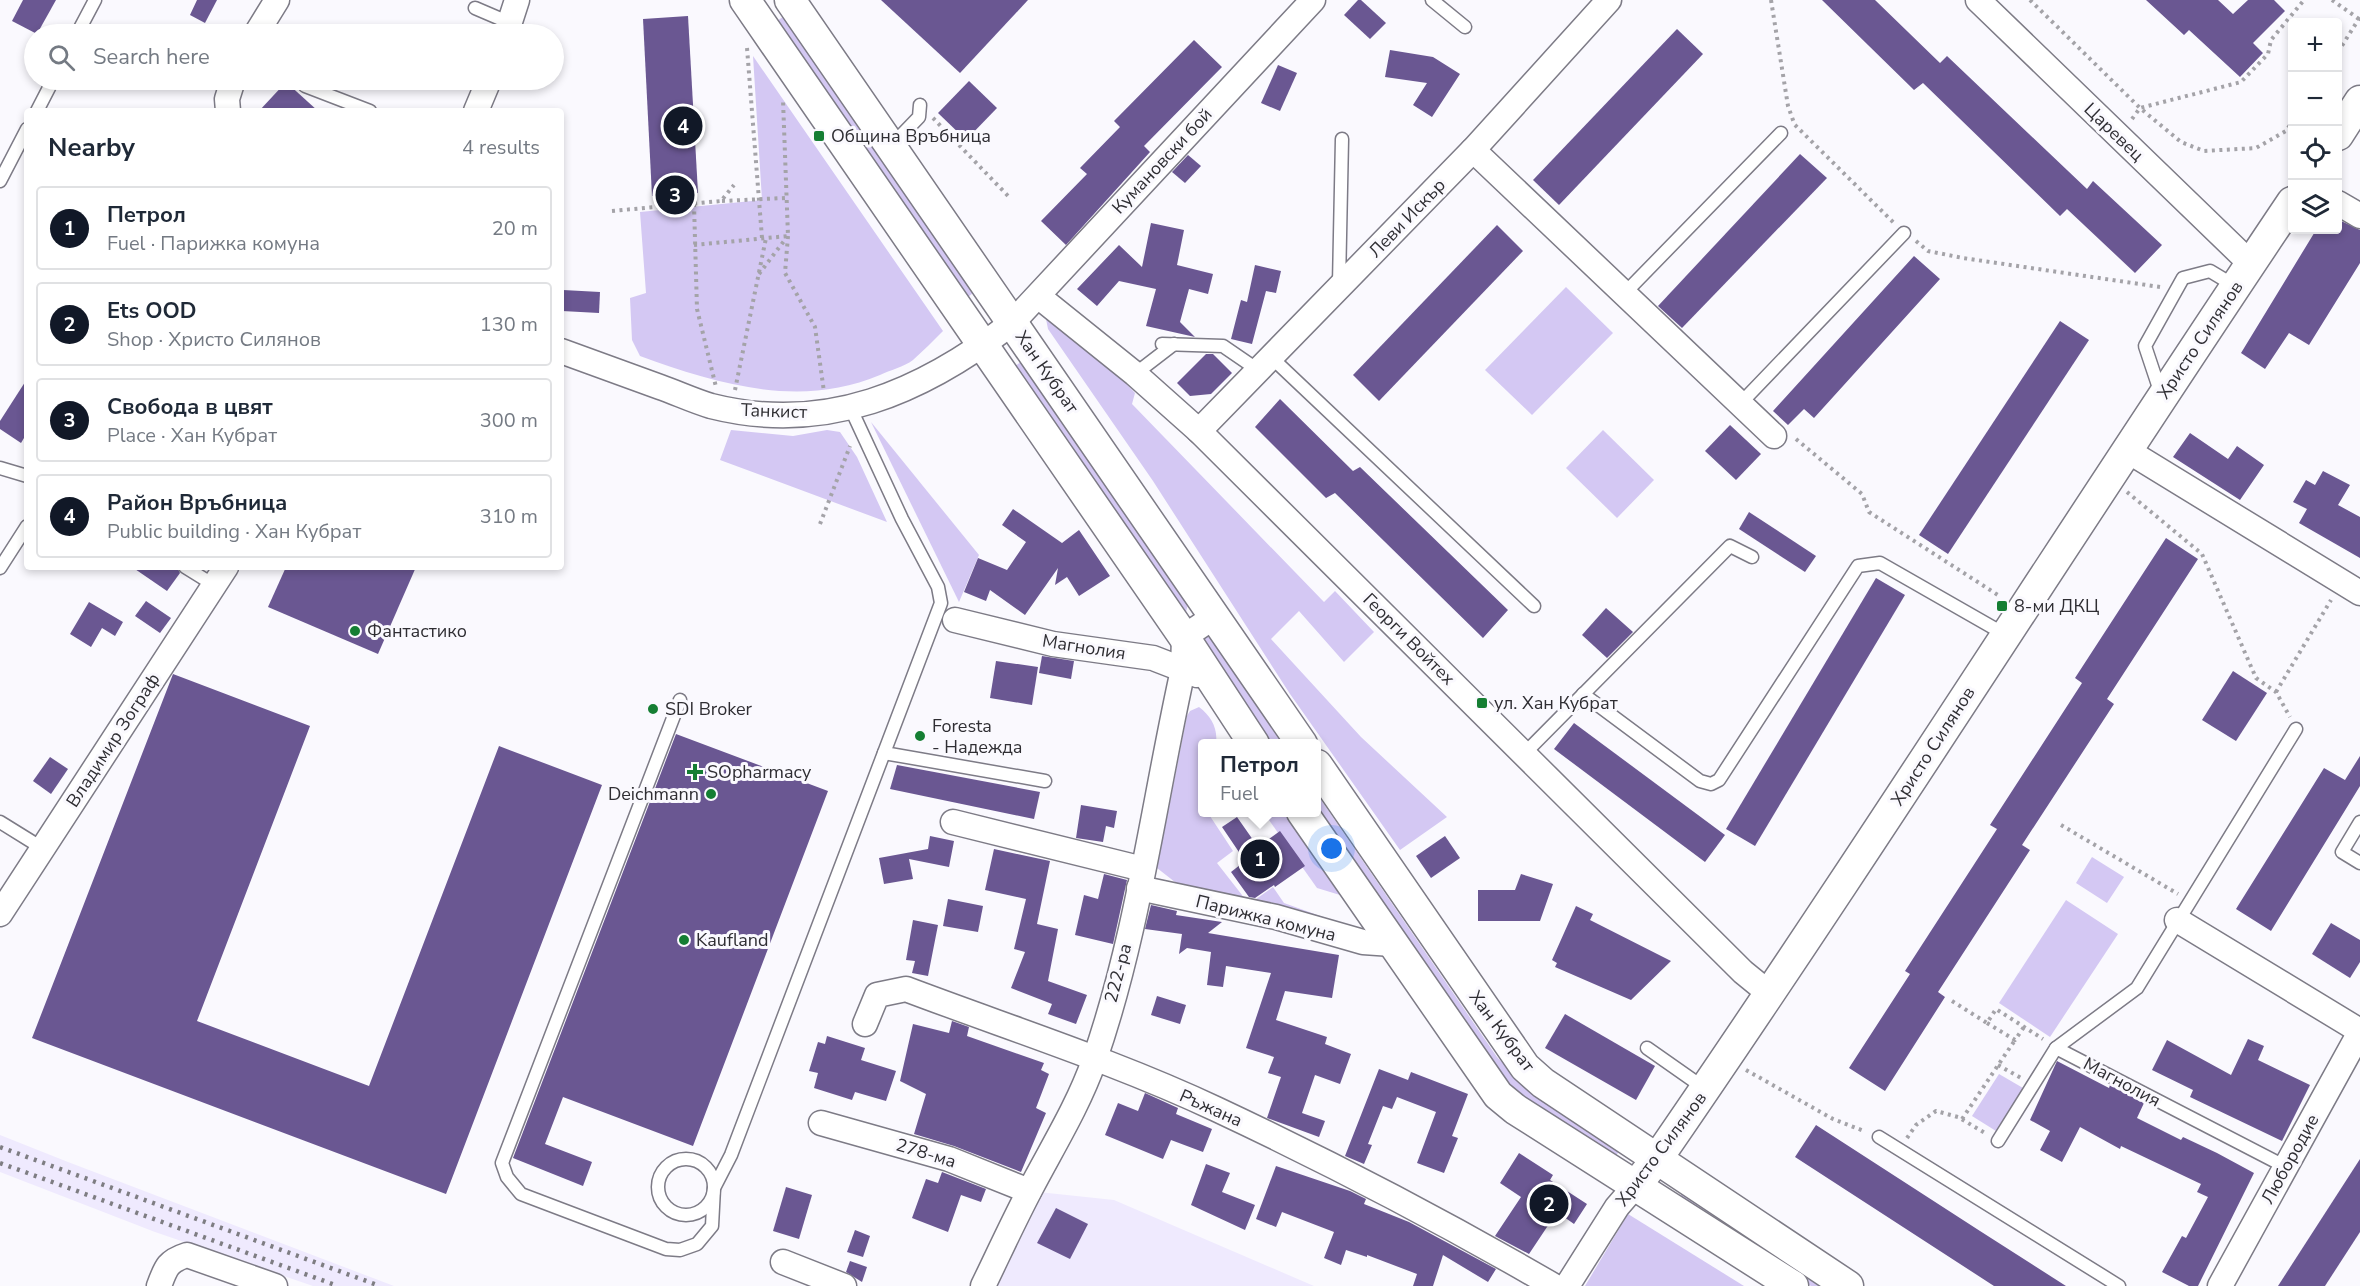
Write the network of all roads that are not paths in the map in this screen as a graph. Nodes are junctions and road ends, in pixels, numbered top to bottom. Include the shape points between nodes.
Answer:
1 (95, 0) edge
2 (277, 0) edge
3 (517, 0) edge
4 (745, 0) edge
5 (790, 0) edge
6 (1313, 0) edge
7 (1432, 0) edge
8 (1609, 0) edge
9 (1977, 0) edge
10 (475, 8) dead end
11 (82, 24) edge
12 (262, 24) edge
13 (500, 24) edge
14 (510, 24) edge
15 (1465, 27) dead end
16 (48, 90) edge
17 (230, 90) edge
18 (315, 90) edge
19 (485, 90) edge
20 (2360, 101) edge
21 (920, 105) road end
22 (39, 108) edge
23 (228, 108) edge
24 (362, 108) edge
25 (477, 108) edge
26 (2342, 128) edge
27 (1781, 133) road end
28 (24, 135) edge
29 (1342, 139) dead end
30 (890, 147) junction
31 (1473, 150) junction
32 (0, 181) edge
33 (2342, 206) edge
34 (2288, 208) edge
35 (2360, 216) edge
36 (1904, 233) road end
37 (2243, 275) junction
38 (1339, 287) junction
39 (1623, 295) junction
40 (1038, 296) junction
41 (1012, 323) junction
42 (983, 345) junction
43 (564, 352) edge
44 (1264, 363) junction
45 (1135, 374) junction
46 (2162, 397) junction
47 (1740, 404) junction
48 (855, 417) junction
49 (1199, 431) junction
50 (1774, 436) road end
51 (2127, 451) junction
52 (0, 468) edge
53 (24, 475) edge
54 (24, 531) edge
55 (1752, 558) dead end
56 (0, 568) edge
57 (197, 570) edge
58 (220, 576) edge
59 (2351, 587) edge
60 (1534, 606) dead end
61 (1215, 615) junction
62 (954, 620) dead end
63 (2006, 635) junction
64 (1184, 637) junction
65 (1183, 670) junction
66 (1211, 680) junction
67 (1583, 694) junction
68 (680, 700) dead end
69 (2296, 729) road end
70 (1251, 739) edge
71 (1299, 739) edge
72 (884, 753) junction
73 (1525, 753) junction
74 (1321, 771) edge
75 (1045, 782) dead end
76 (1305, 817) edge
77 (0, 822) edge
78 (953, 822) dead end
79 (2360, 822) edge
80 (42, 848) junction
81 (2360, 863) edge
82 (1141, 878) junction
83 (2182, 911) junction
84 (0, 914) edge
85 (1392, 944) junction
86 (1770, 994) junction
87 (866, 1024) dead end
88 (2360, 1031) edge
89 (1647, 1047) dead end
90 (2056, 1048) junction
91 (1094, 1060) junction
92 (1705, 1089) junction
93 (821, 1123) dead end
94 (1879, 1137) road end
95 (1998, 1141) road end
96 (1657, 1159) junction
97 (2286, 1167) junction
98 (1636, 1185) junction
99 (714, 1188) junction
100 (1029, 1191) junction
101 (783, 1262) dead end
102 (159, 1286) edge
103 (275, 1286) edge
104 (844, 1286) edge
105 (983, 1286) edge
106 (1554, 1286) edge
107 (1567, 1286) edge
108 (1793, 1286) edge
109 (1848, 1286) edge
110 (2119, 1286) edge
111 (2220, 1286) edge

1 - 11 lane
2 - 12 street
3 - 14 street
4 - 42 street, Хан Кубрат
5 - 30 street, Хан Кубрат
6 - 40 street, Кумановски бой
7 - 15 lane
8 - 31 street, Леви Искър
9 - 37 street, Царевец via 2118,136
10 - 13 lane
16 - 22 lane
17 - 23 street
18 - 24 lane
19 - 25 street
20 - 26 street
21 - 30 lane via 919,117
27 - 39 lane
28 - 32 lane
29 - 38 lane
30 - 41 street, Хан Кубрат
31 - 38 street, Леви Искър
31 - 39 street
33 - 35 street
34 - 37 street, Христо Силянов
36 - 47 lane
37 - 46 street, Христо Силянов
37 - 46 lane via 2210,271 2183,278 2145,346
38 - 44 street, Леви Искър
39 - 47 street
40 - 41 street, Кумановски бой
40 - 45 street, Георги Войтех
41 - 42 street, Кумановски бой
41 - 61 street, Хан Кубрат
42 - 48 street, Танкист
42 - 64 street, Хан Кубрат
43 - 48 street, Танкист via 710,406 733,401 787,414 826,411
44 - 45 lane via 1223,346 1168,344
44 - 49 street, Леви Искър
44 - 60 lane
45 - 49 street, Георги Войтех
46 - 51 street, Христо Силянов
47 - 50 street
48 - 72 lane via 938,587 941,603
49 - 73 street, Георги Войтех
51 - 59 street
51 - 63 street, Христо Силянов
52 - 53 lane
54 - 56 lane
55 - 67 lane via 1730,546
57 - 58 lane
58 - 80 street, Владимир Зограф
61 - 64 street
61 - 71 street, Хан Кубрат
62 - 65 street, Магнолия via 1053,644 1153,658
63 - 67 lane via 1880,563 1858,566 1719,780 1711,784 1700,781
63 - 86 street, Христо Силянов
64 - 65 street, 222-ра
64 - 66 street, Хан Кубрат
65 - 66 street, Магнолия
65 - 82 street, 222-ра
66 - 70 street, Хан Кубрат
67 - 73 lane
68 - 99 lane via 502,1163 507,1177 521,1194 666,1249 680,1250 697,1244 712,1226
69 - 83 lane
72 - 75 lane
72 - 99 lane via 731,1155
73 - 86 street, Георги Войтех via 1736,965
74 - 96 street, Хан Кубрат via 1526,1067 1543,1083
76 - 85 street
77 - 80 lane
78 - 82 street, Парижка комуна
79 - 81 lane via 2342,852
80 - 84 street, Владимир Зограф
82 - 85 street, Парижка комуна via 1363,942
82 - 91 street, 222-ра
83 - 88 street
83 - 90 lane via 2137,988
85 - 98 street via 1498,1095
86 - 92 street, Христо Силянов
87 - 91 street, Ръжана via 877,995 906,989
88 - 97 street, Любородие
89 - 92 lane
90 - 95 lane
90 - 97 lane, Магнолия
91 - 100 street, 222-ра
91 - 106 street, Ръжана via 1214,1108 1447,1223
92 - 96 street, Христо Силянов
93 - 100 street, 278-ма via 949,1159
94 - 110 lane
96 - 98 street, Христо Силянов
96 - 109 street, Хан Кубрат
97 - 111 street, Любородие
98 - 107 street, Христо Силянов via 1617,1207
98 - 108 street
99 - 99 lane via 707,1205 692,1214 682,1214 666,1206 659,1180 669,1165 686,1159 703,1164
100 - 105 street, 222-ра
101 - 104 street
102 - 103 street via 172,1260 187,1255

